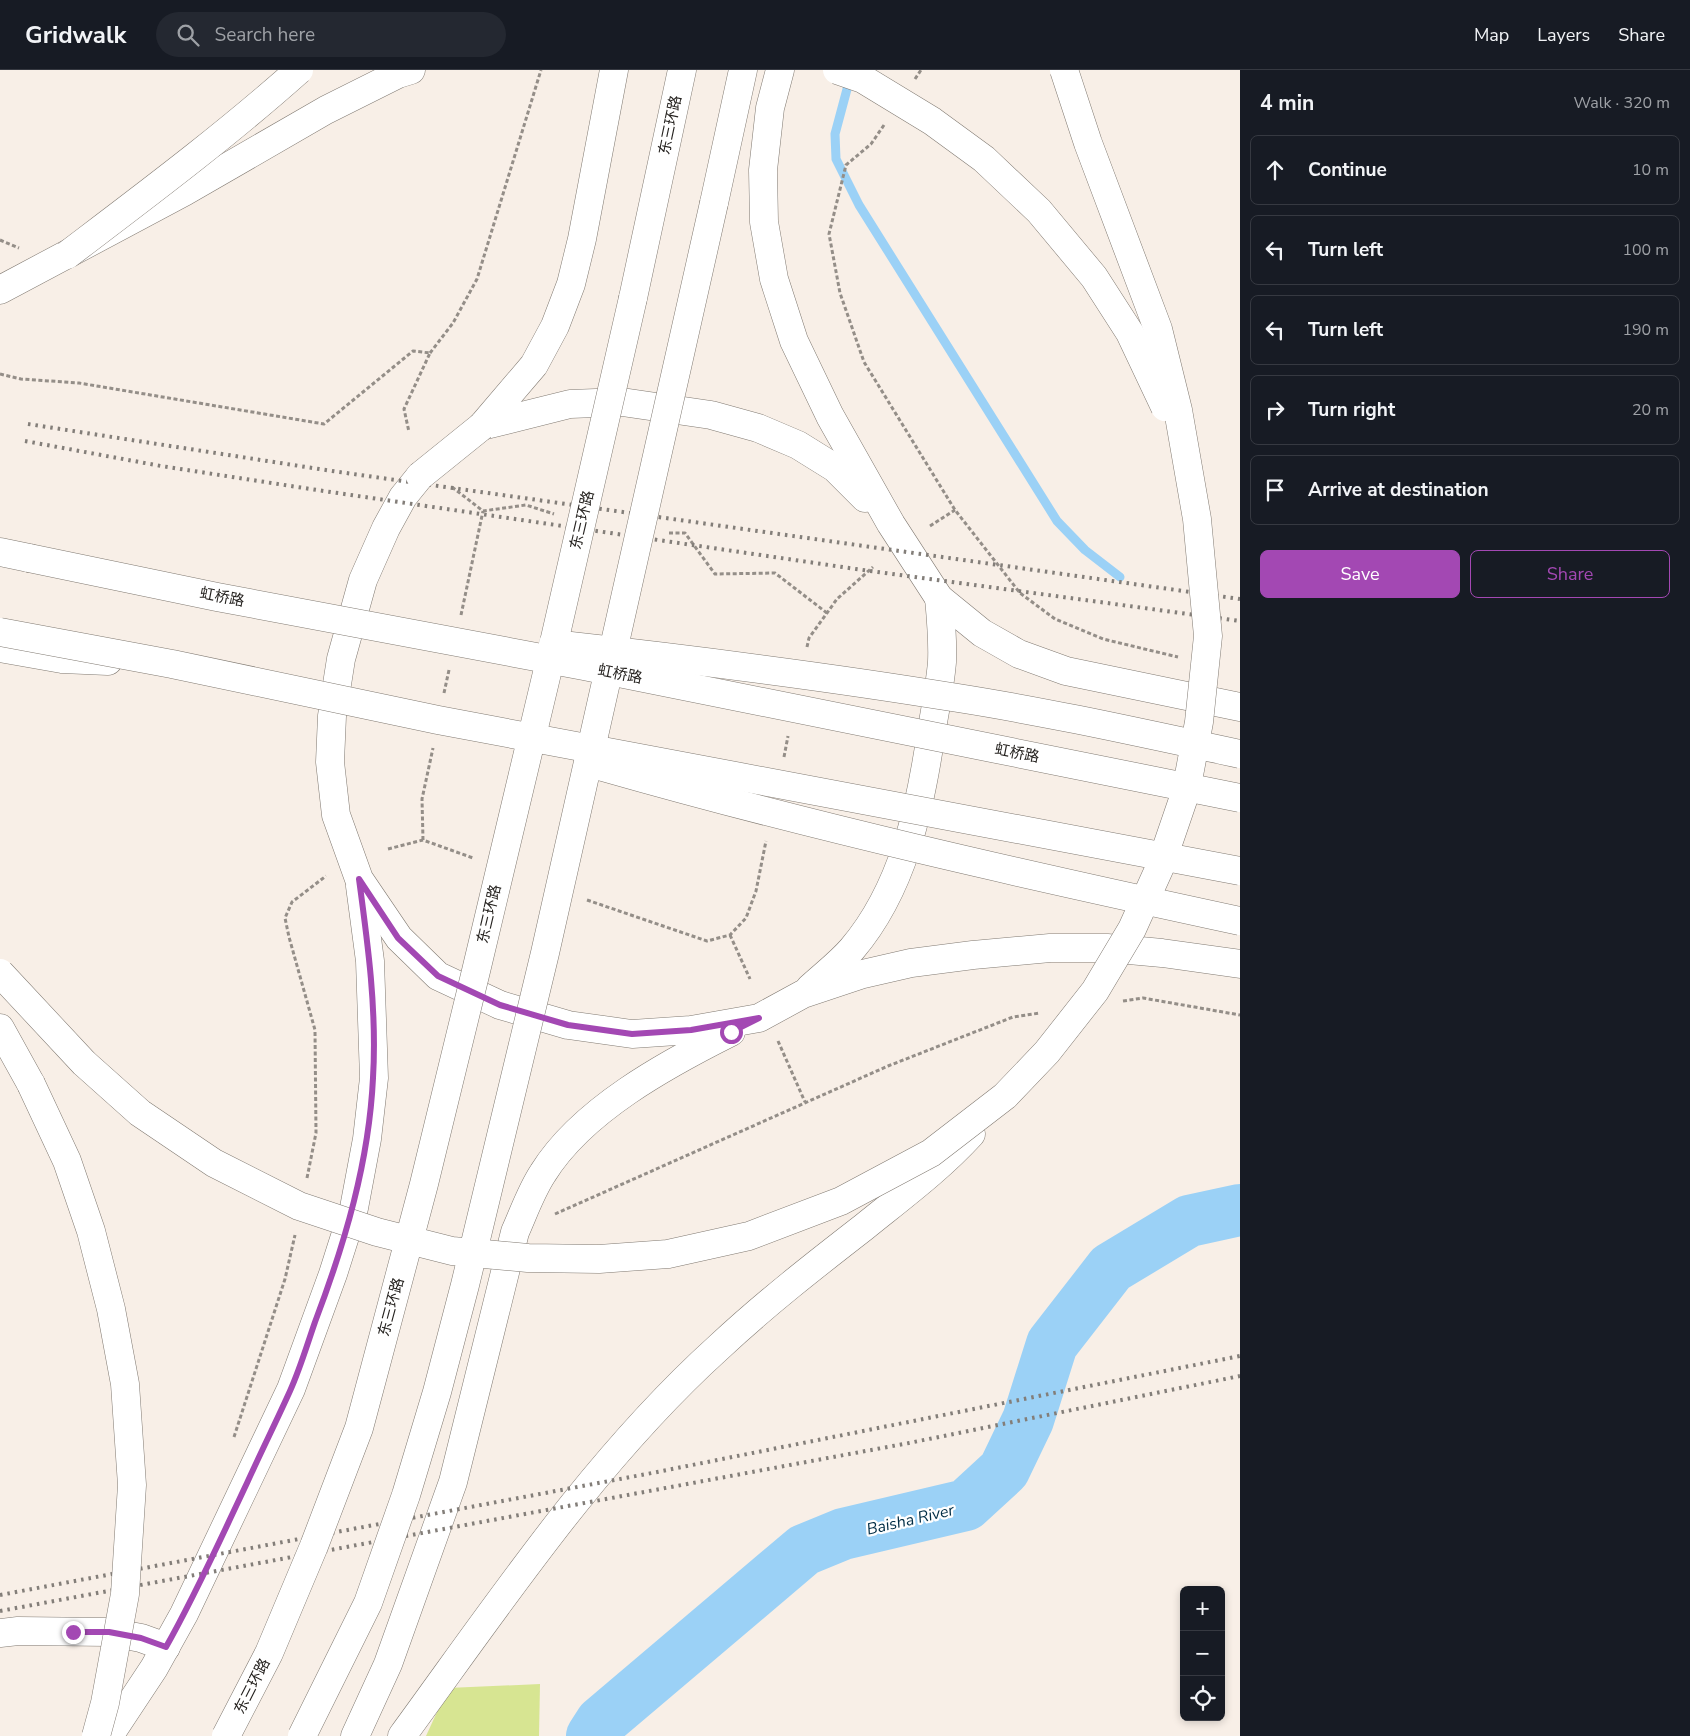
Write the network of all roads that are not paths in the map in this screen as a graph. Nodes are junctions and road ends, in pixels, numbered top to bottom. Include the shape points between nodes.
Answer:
1 (299, 70) edge
2 (411, 70) edge
3 (614, 70) edge
4 (682, 70) edge
5 (743, 70) edge
6 (780, 70) edge
7 (838, 70) edge
8 (1064, 70) edge
9 (67, 255) junction
10 (0, 290) edge
11 (482, 426) junction
12 (1197, 519) junction
13 (891, 524) junction
14 (0, 552) edge
15 (217, 596) junction
16 (939, 598) junction
17 (0, 632) edge
18 (0, 648) edge
19 (172, 664) junction
20 (1240, 707) edge
21 (438, 719) junction
22 (1240, 754) edge
23 (1240, 798) edge
24 (1240, 871) edge
25 (359, 879) junction
26 (1240, 922) edge
27 (1240, 964) edge
28 (0, 973) edge
29 (803, 994) junction
30 (759, 1018) junction
31 (0, 1028) edge
32 (1006, 1096) junction
33 (0, 1633) edge
34 (166, 1647) junction
35 (96, 1736) edge
36 (109, 1736) edge
37 (226, 1736) edge
38 (302, 1736) edge
39 (355, 1736) edge
40 (402, 1736) edge

1 - 9 main road, bridge via 186,165
2 - 9 main road, bridge via 326,110
3 - 11 main road via 571,284 555,326 534,365
4 - 37 main road, 东三环路, bridge via 545,683 424,1184 359,1428 269,1653
5 - 38 main road, bridge via 545,953 439,1383 406,1495 368,1603
6 - 13 main road via 770,108 763,170 764,222 774,279 794,341 830,416
7 - 12 main road, bridge via 863,80 932,121 984,159 1039,211 1094,278 1130,333 1166,409
8 - 12 main road, bridge via 1158,329 1178,410
9 - 10 main road
11 - 13 main road via 570,404 622,402 711,415 758,428 798,445 835,468
11 - 25 main road, bridge via 420,476 403,498 363,580 341,659 332,716 330,762 336,815
12 - 32 main road, bridge via 1208,636 1199,722 1186,791 1160,867 1132,928 1095,991
13 - 16 main road
14 - 15 main road, 虹桥路, bridge
15 - 22 main road, bridge via 434,630 674,658 958,698
15 - 23 main road, 虹桥路, bridge
16 - 20 main road via 982,633 1019,654 1059,669
16 - 29 main road via 942,664 924,780 913,826 894,880 874,917 852,949
17 - 19 main road, bridge
18 - 19 main road, bridge via 62,659
19 - 21 main road, bridge
21 - 24 main road, bridge
21 - 26 main road, bridge via 695,793 832,828 1032,877
25 - 30 main road via 398,938 438,976 500,1005 568,1025 632,1034 691,1030
25 - 34 main road via 370,960 374,1078 354,1208 291,1389
27 - 29 main road via 1107,948 1050,948 911,964 863,974
28 - 32 main road, bridge via 84,1064 140,1113 214,1163 299,1206 377,1232 452,1251 528,1258 599,1259 668,1254 749,1236 841,1201 931,1153
29 - 30 main road
30 - 39 main road via 653,1075 603,1109 560,1150 543,1173 515,1232 452,1482 388,1664
31 - 35 main road, bridge via 67,1161 91,1231 111,1309 125,1384 132,1485 125,1594
32 - 40 main road, bridge via 964,1142 920,1182 718,1347 654,1411 540,1546
33 - 34 main road via 109,1632
34 - 36 main road

